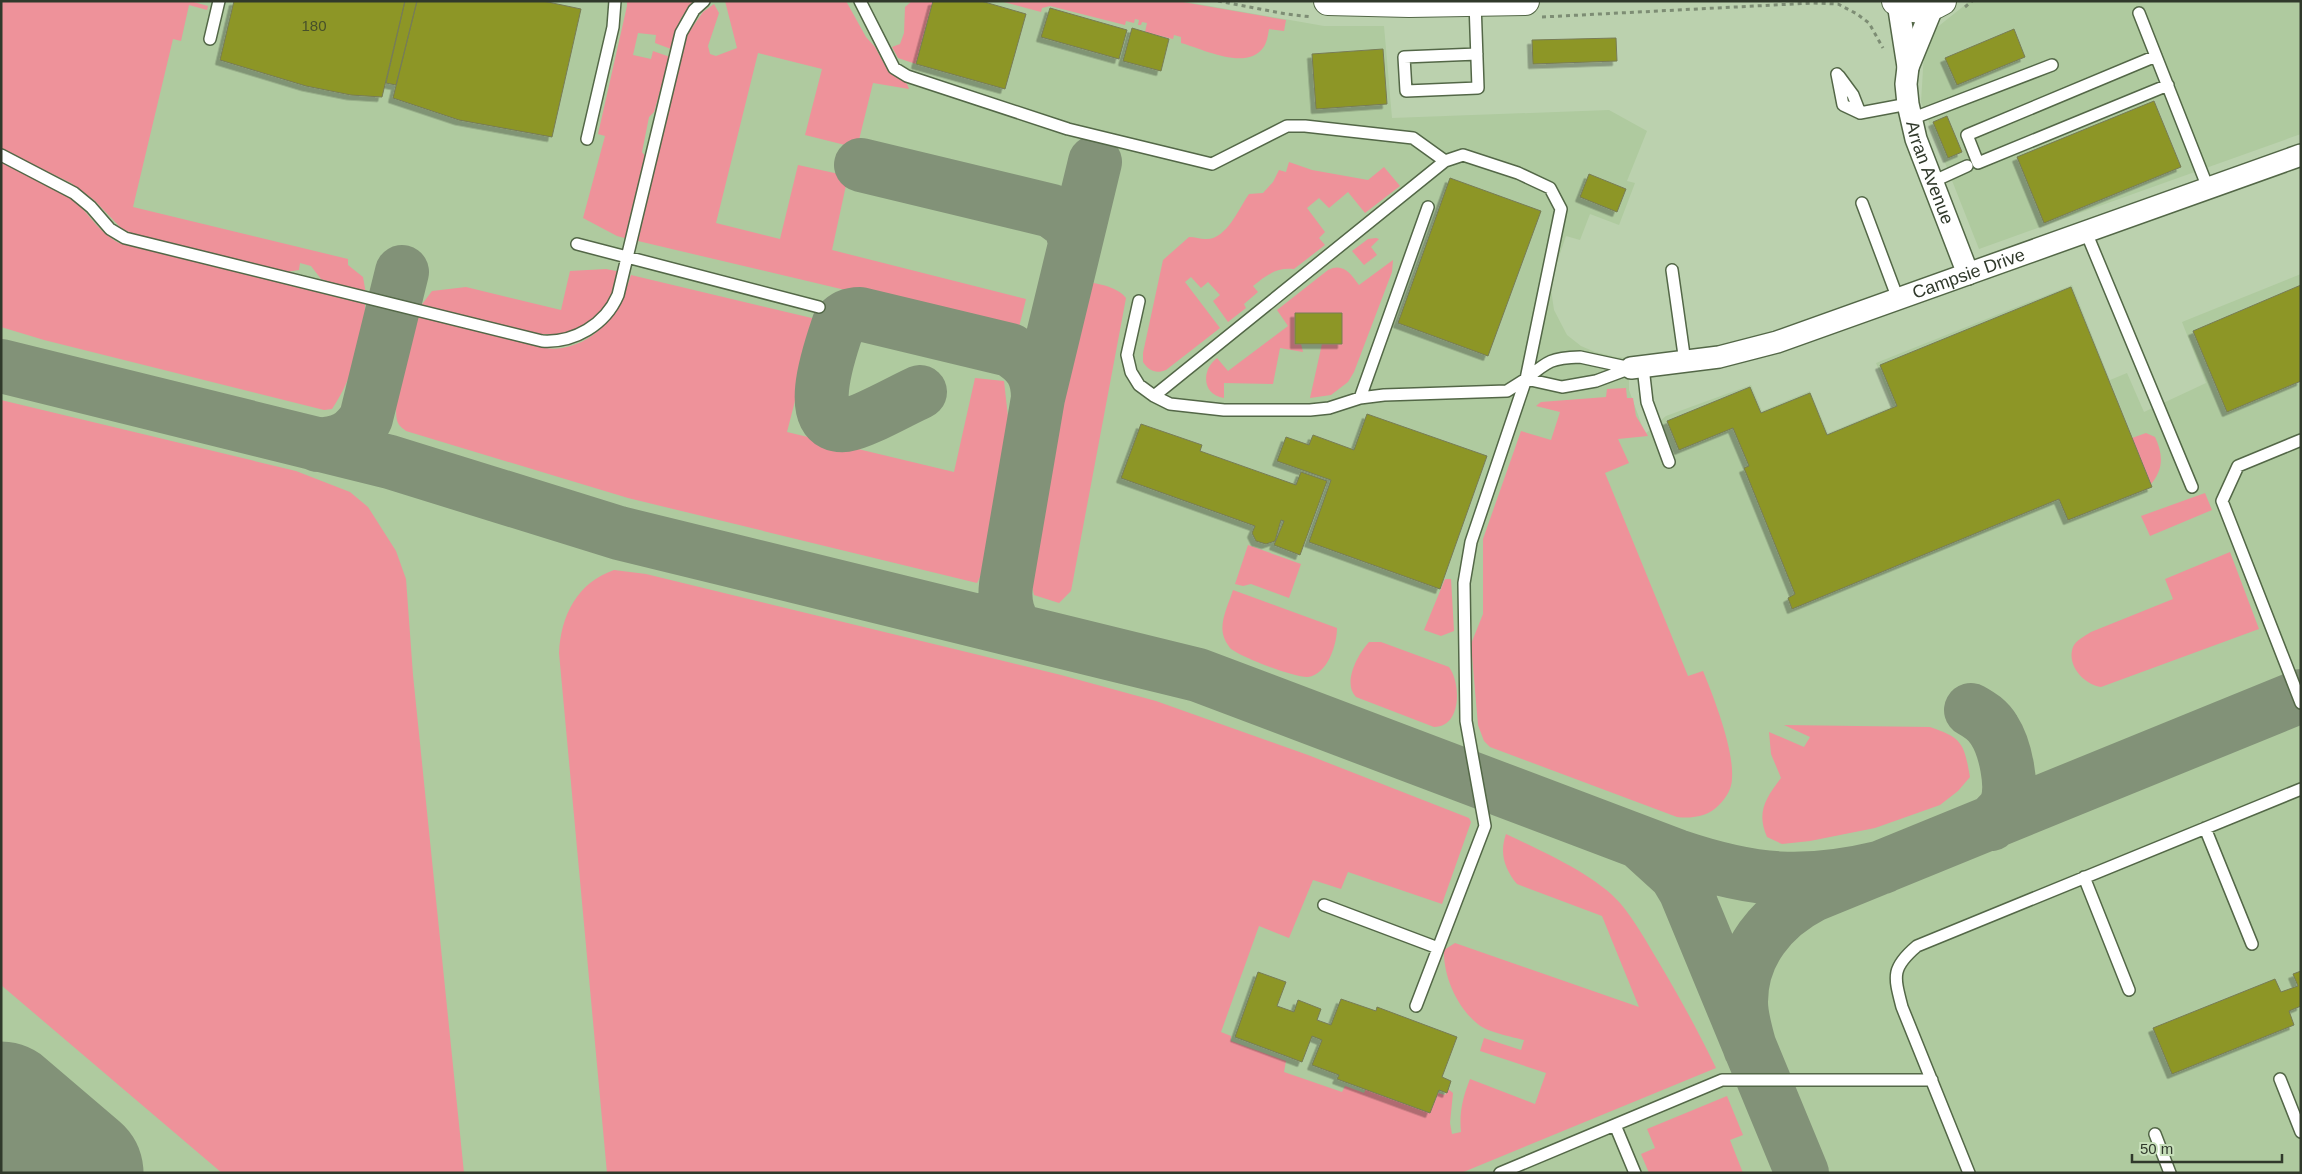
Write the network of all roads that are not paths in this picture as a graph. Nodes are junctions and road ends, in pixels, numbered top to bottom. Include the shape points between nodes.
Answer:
1 (219, 1) edge
2 (615, 1) edge
3 (704, 1) edge
4 (860, 1) edge
5 (1474, 2) edge
6 (1897, 2) edge
7 (1945, 7) edge
8 (1322, 9) edge
9 (1533, 9) edge
10 (2139, 13) dead end
11 (210, 39) dead end
12 (1477, 54) junction
13 (2156, 56) junction
14 (2052, 65) dead end
15 (1908, 67) junction
16 (2168, 85) junction
17 (1909, 111) junction
18 (1860, 113) dead end
19 (587, 139) dead end
20 (1, 155) edge
21 (2301, 156) edge
22 (1445, 161) junction
23 (1967, 166) dead end
24 (1932, 182) junction
25 (2208, 188) junction
26 (1862, 203) dead end
27 (1428, 207) dead end
28 (2086, 232) junction
29 (576, 244) dead end
30 (628, 256) junction
31 (1672, 270) dead end
32 (1968, 274) junction
33 (1898, 299) junction
34 (1139, 300) dead end
35 (819, 307) dead end
36 (1685, 362) junction
37 (1636, 368) junction
38 (1526, 379) junction
39 (1154, 396) junction
40 (1360, 398) junction
41 (2301, 440) edge
42 (1669, 462) dead end
43 (2192, 487) dead end
44 (2301, 703) edge
45 (2301, 789) edge
46 (2204, 828) junction
47 (2084, 877) junction
48 (1324, 905) dead end
49 (2252, 944) dead end
50 (1438, 948) junction
51 (2129, 990) dead end
52 (1416, 1006) dead end
53 (2280, 1079) dead end
54 (1932, 1080) junction
55 (1615, 1125) junction
56 (2301, 1132) edge
57 (2155, 1134) dead end
58 (1500, 1173) edge
59 (1635, 1173) edge
60 (1969, 1173) edge
61 (2170, 1173) edge

1 - 11 lane
2 - 19 lane via 613,27
3 - 30 lane via 694,10 681,33
4 - 22 lane via 894,68 907,76 1068,129 1212,164 1287,126 1305,126 1413,138
5 - 8 street
5 - 9 street
5 - 12 lane
6 - 7 street via 1915,9
6 - 15 street, Arran Avenue
7 - 15 street, Arran Avenue
10 - 13 lane
12 - 12 lane via 1478,88 1406,92 1404,57
13 - 16 lane
13 - 16 lane via 1967,135 1978,163
14 - 17 lane
15 - 17 street, Arran Avenue
16 - 25 lane
17 - 18 lane
17 - 24 street, Arran Avenue
20 - 30 lane via 74,192 110,229 125,238 542,341 567,340 606,316 618,295
21 - 25 street, Campsie Drive
22 - 38 lane via 1464,155 1518,173 1550,188 1561,209
22 - 39 lane
23 - 24 lane
24 - 32 street, Arran Avenue
25 - 28 street, Campsie Drive
26 - 33 lane
27 - 40 lane
28 - 32 street, Campsie Drive
28 - 43 lane
29 - 30 lane
30 - 35 lane
31 - 36 lane
32 - 33 street, Campsie Drive
33 - 36 street, Campsie Drive via 1777,342
34 - 39 lane via 1127,355 1131,372 1139,385
36 - 37 street, Campsie Drive
37 - 38 lane via 1596,381 1562,387
37 - 38 lane via 1596,359 1558,358
37 - 42 lane
38 - 40 lane via 1507,391
38 - 50 lane via 1471,542 1464,584 1466,721 1485,826
39 - 40 lane via 1170,404 1224,410 1310,410
41 - 44 lane via 2238,466 2222,501
45 - 46 lane
46 - 47 lane
46 - 49 lane
47 - 51 lane
47 - 54 lane via 1917,946 1902,959 1896,983 1902,1007
48 - 50 lane
50 - 52 lane
53 - 56 lane
54 - 55 lane via 1722,1080
54 - 60 lane
55 - 58 lane
55 - 59 lane
57 - 61 lane

